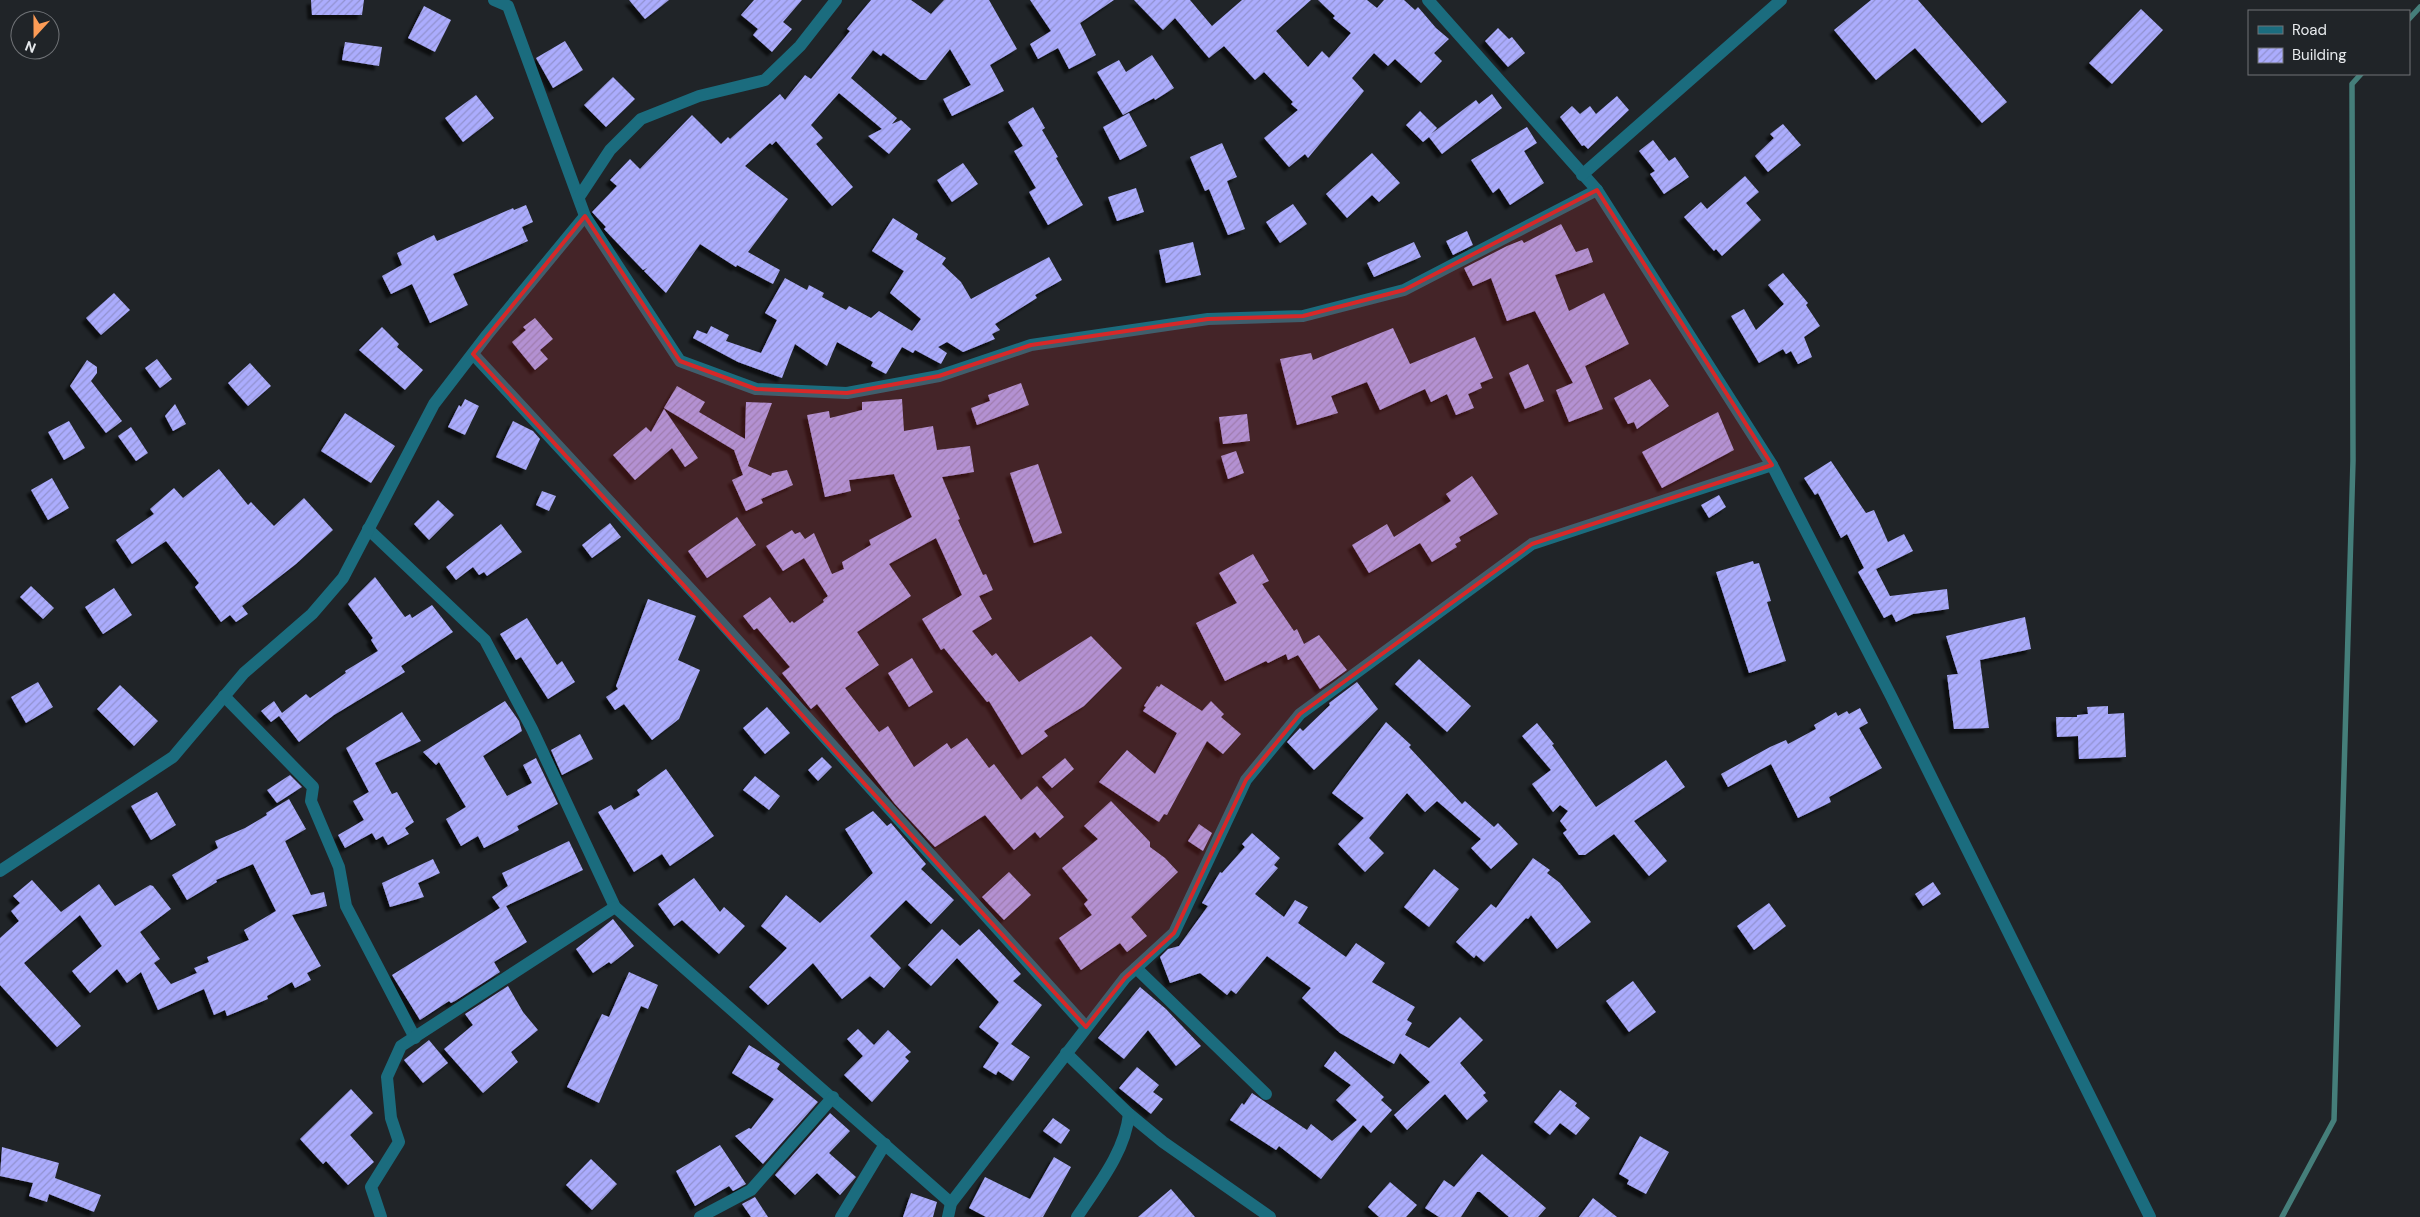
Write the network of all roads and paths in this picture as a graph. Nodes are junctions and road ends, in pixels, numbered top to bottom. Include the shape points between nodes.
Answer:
1 (494, 0) edge
2 (836, 0) edge
3 (1428, 0) edge
4 (1781, 0) edge
5 (1582, 175) junction
6 (1597, 190) junction
7 (578, 197) junction
8 (586, 216) junction
9 (472, 354) junction
10 (1772, 465) junction
11 (368, 529) junction
12 (224, 696) junction
13 (0, 871) edge
14 (615, 907) junction
15 (1136, 968) junction
16 (1086, 1027) junction
17 (415, 1038) junction
18 (1066, 1053) junction
19 (1266, 1094) dead end
20 (833, 1097) junction
21 (1129, 1114) junction
22 (886, 1144) junction
23 (951, 1203) junction
24 (381, 1217) edge
25 (700, 1217) edge
26 (841, 1217) edge
27 (948, 1217) edge
28 (1077, 1217) edge
29 (1270, 1217) edge
30 (2150, 1217) edge

1 - 7 street via 508,6
2 - 7 street via 800,46 765,80 699,96 641,119 610,150
3 - 5 street
4 - 5 street
5 - 6 street
6 - 8 street via 1404,290 1303,316 1208,319 1031,346 940,376 847,394 756,389 680,361
6 - 10 street
7 - 8 street
8 - 9 street
9 - 11 street via 434,404
9 - 16 street via 718,619
10 - 15 street via 1532,544 1300,714 1246,780 1174,933
10 - 30 street via 1891,696
11 - 12 street via 343,578 312,614 244,672
11 - 14 street via 485,640 532,729
12 - 13 street via 173,757
12 - 17 street via 313,787 311,801 340,867 346,906
14 - 17 street
14 - 20 street
15 - 16 street
15 - 19 street
16 - 18 street
17 - 24 street via 401,1046 387,1076 391,1118 399,1142 371,1187
18 - 21 street
18 - 23 street
20 - 22 street
20 - 25 street via 751,1190
21 - 28 street via 1121,1147
21 - 29 street via 1163,1142
22 - 23 street
22 - 26 street
23 - 27 street

